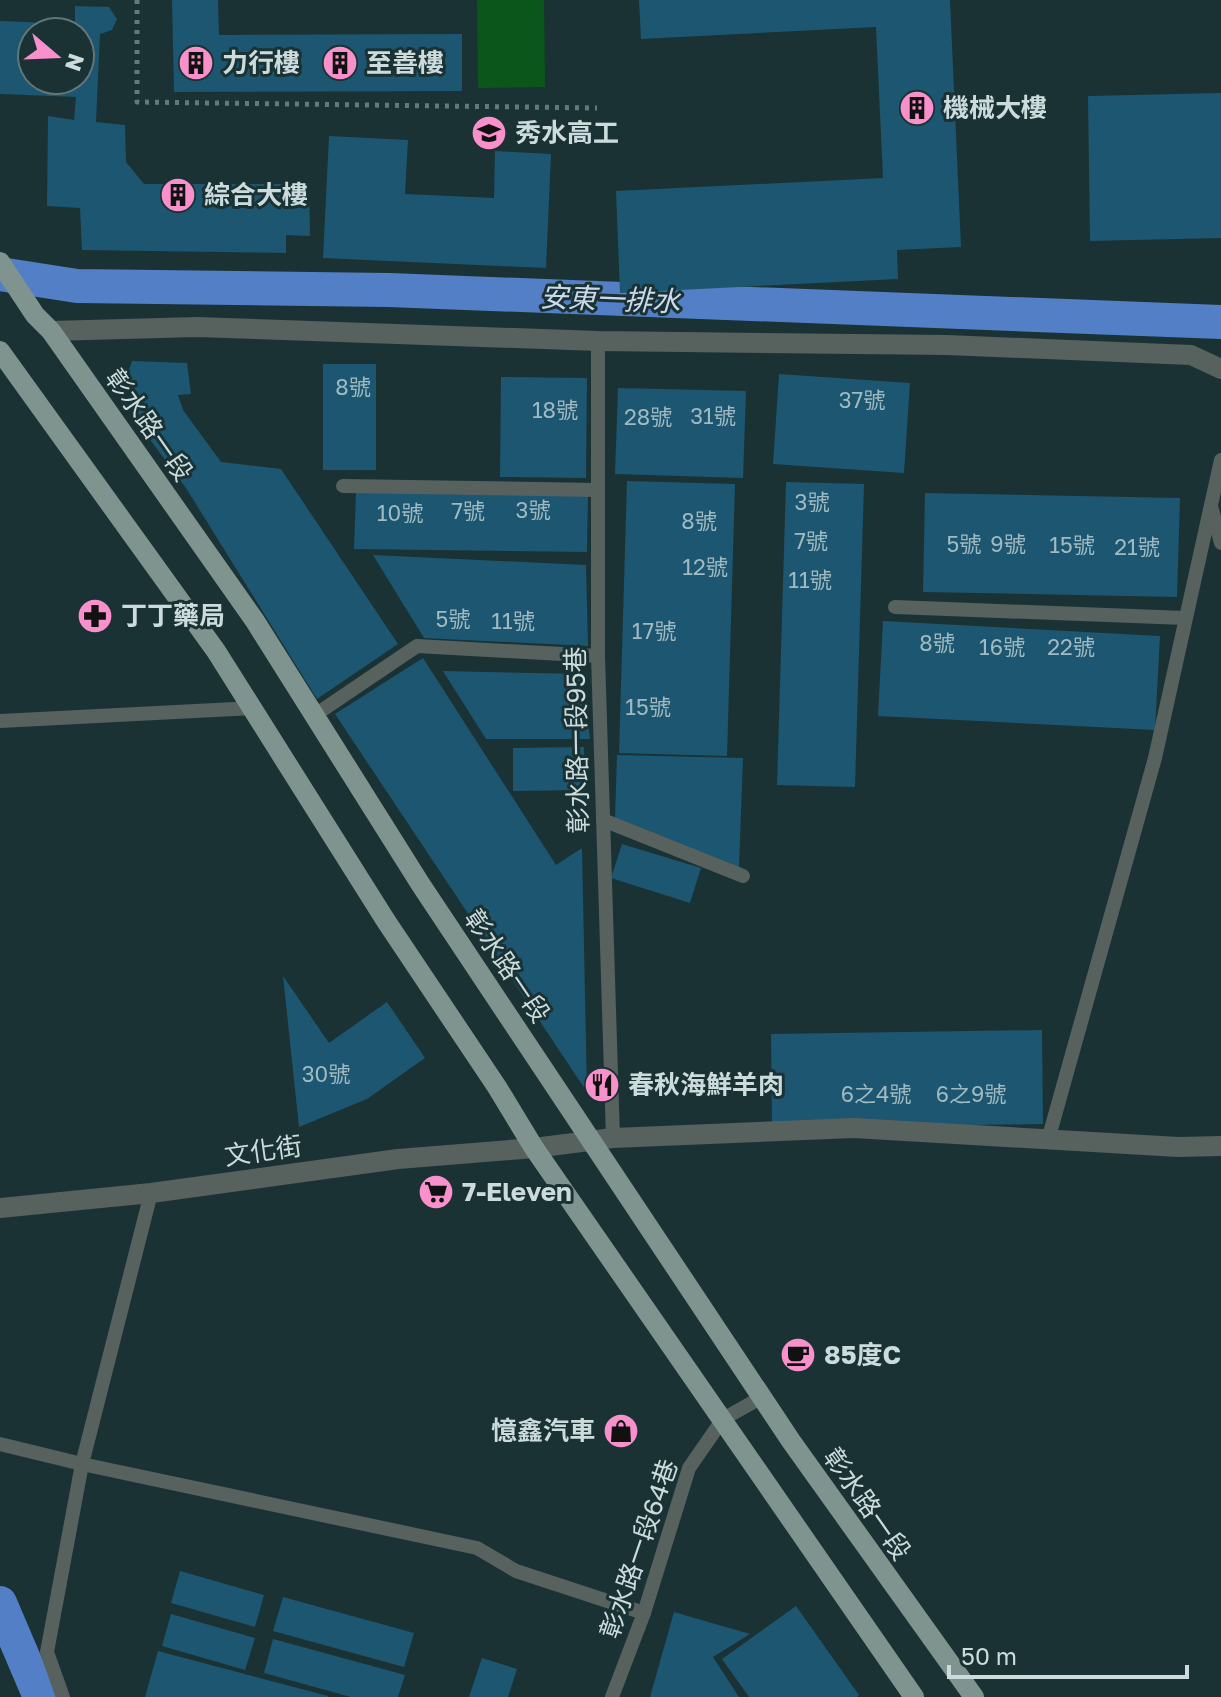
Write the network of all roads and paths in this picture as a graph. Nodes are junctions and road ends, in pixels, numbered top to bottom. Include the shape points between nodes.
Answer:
1 (137, 0) edge
2 (597, 108) dead end
3 (0, 262) edge
4 (51, 331) junction
5 (598, 341) junction
6 (0, 351) edge
7 (1221, 369) edge
8 (1221, 460) edge
9 (343, 486) dead end
10 (598, 490) junction
11 (1210, 502) junction
12 (1221, 543) edge
13 (895, 607) dead end
14 (1185, 618) junction
15 (598, 656) junction
16 (254, 708) junction
17 (315, 715) junction
18 (0, 721) edge
19 (603, 820) junction
20 (743, 876) dead end
21 (603, 1140) junction
22 (1048, 1140) junction
23 (1221, 1146) edge
24 (534, 1148) junction
25 (151, 1193) junction
26 (0, 1208) edge
27 (762, 1397) junction
28 (723, 1419) junction
29 (0, 1444) edge
30 (82, 1464) junction
31 (644, 1613) junction
32 (63, 1697) edge
33 (612, 1697) edge
34 (914, 1697) edge
35 (974, 1697) edge

1 - 2 path via 137,102
3 - 4 main road, 彰水路一段
4 - 5 street via 197,327
4 - 17 main road, 彰水路一段
5 - 7 street via 947,345 1191,355
5 - 10 lane, 彰水路一段95巷
6 - 16 main road
8 - 11 lane
9 - 10 lane
10 - 15 lane, 彰水路一段95巷
11 - 12 lane
11 - 14 lane
13 - 14 lane
14 - 22 lane via 1155,758
15 - 17 lane via 417,646
15 - 19 lane, 彰水路一段95巷
16 - 18 lane
16 - 24 main road
17 - 21 main road, 彰水路一段 via 421,885
19 - 20 lane
19 - 21 lane, 彰水路一段95巷
21 - 22 street, 文化街 via 854,1128
21 - 24 street, 文化街
21 - 27 main road, 彰水路一段
22 - 23 street, 文化街
24 - 25 street, 文化街 via 398,1159
24 - 28 main road
25 - 26 street, 文化街
25 - 30 lane
27 - 28 lane, 彰水路一段64巷
27 - 35 main road, 彰水路一段
28 - 31 lane, 彰水路一段64巷 via 689,1468
28 - 34 main road
29 - 30 lane
30 - 31 lane via 477,1548 516,1571
30 - 32 lane via 47,1652
31 - 33 lane, 彰水路一段64巷

